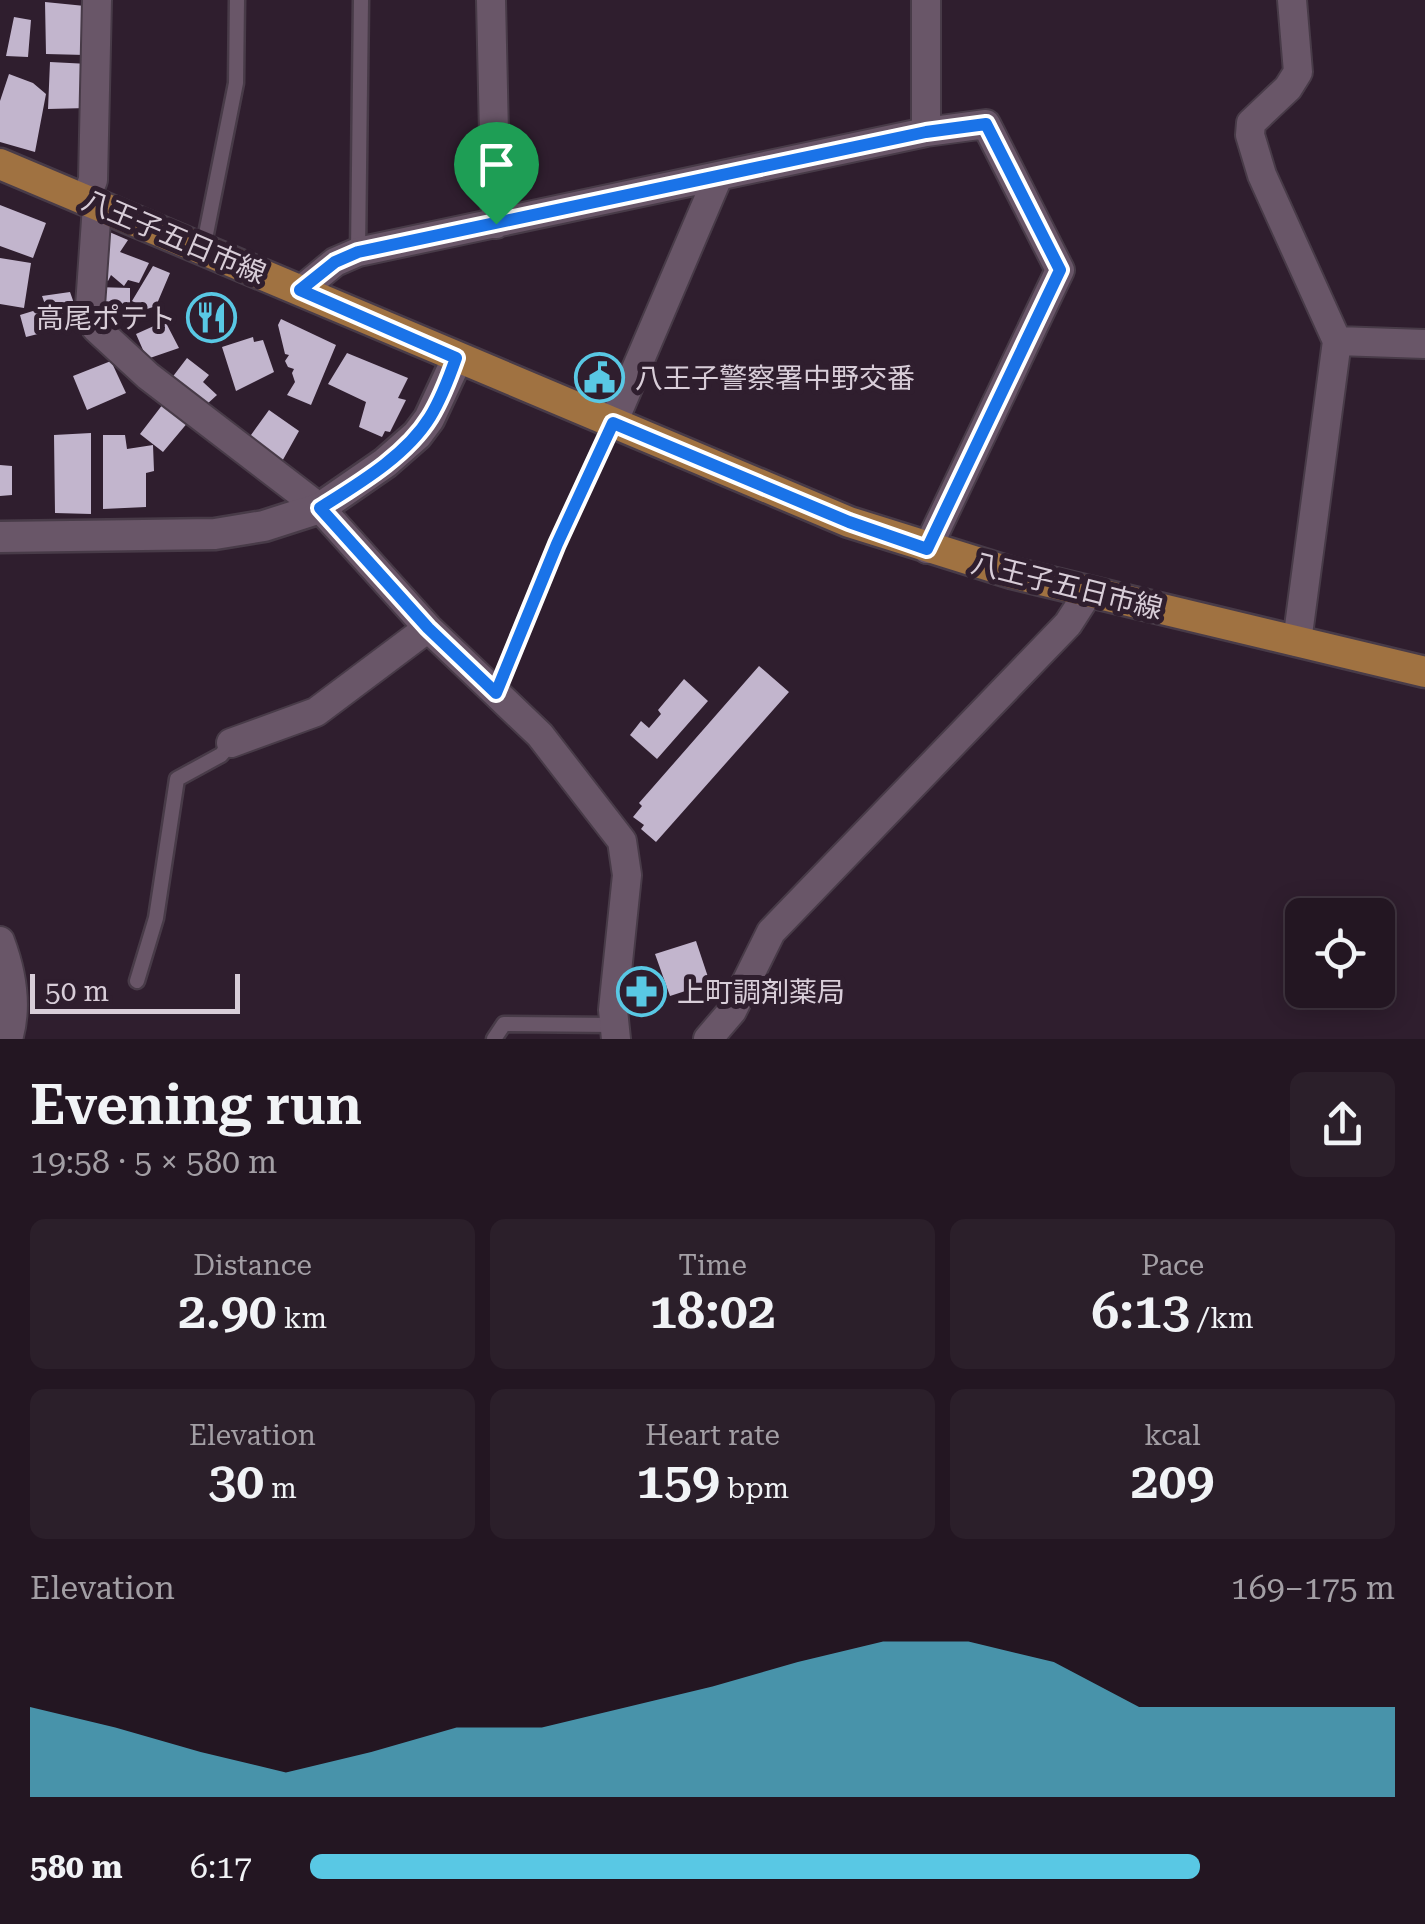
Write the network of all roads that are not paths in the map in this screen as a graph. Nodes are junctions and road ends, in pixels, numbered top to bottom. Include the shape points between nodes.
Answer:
1 (97, 0) edge
2 (237, 0) edge
3 (360, 0) edge
4 (492, 0) edge
5 (926, 0) edge
6 (1292, 0) edge
7 (926, 132) junction
8 (0, 164) edge
9 (718, 177) junction
10 (91, 203) junction
11 (496, 224) junction
12 (203, 249) junction
13 (358, 252) junction
14 (300, 290) junction
15 (1337, 341) junction
16 (1425, 344) edge
17 (456, 358) junction
18 (613, 423) junction
19 (320, 508) junction
20 (0, 537) edge
21 (927, 549) junction
22 (1088, 593) junction
23 (428, 628) junction
24 (1297, 642) junction
25 (1425, 672) edge
26 (496, 693) junction
27 (230, 742) joint
28 (0, 941) edge
29 (137, 982) dead end
30 (615, 1032) edge
31 (8, 1039) edge
32 (494, 1039) edge
33 (708, 1039) edge

1 - 10 street
2 - 12 lane via 236,83
3 - 13 lane
4 - 11 street
5 - 7 street
6 - 15 street via 1298,72 1251,123 1250,136
7 - 9 street
7 - 21 street via 986,124 1060,270
8 - 10 main road, 八王子五日市線
9 - 11 street
9 - 18 street
10 - 12 main road, 八王子五日市線
10 - 19 street via 90,306 96,328
11 - 13 street
12 - 14 main road, 八王子五日市線
13 - 14 street
14 - 17 main road, 八王子五日市線
15 - 16 street
15 - 24 street
17 - 18 main road, 八王子五日市線
17 - 19 street via 416,434
18 - 21 main road, 八王子五日市線
18 - 26 lane
19 - 20 street via 214,534
19 - 23 street
21 - 22 main road, 八王子五日市線
22 - 24 main road, 八王子五日市線
22 - 33 street via 1068,624 771,932 732,1011
23 - 26 street
23 - 27 street via 316,712
24 - 25 main road, 八王子五日市線
26 - 30 street via 540,736 622,842 627,874
27 - 29 lane via 177,779 156,918
28 - 31 street via 13,990
30 - 32 lane via 504,1024

